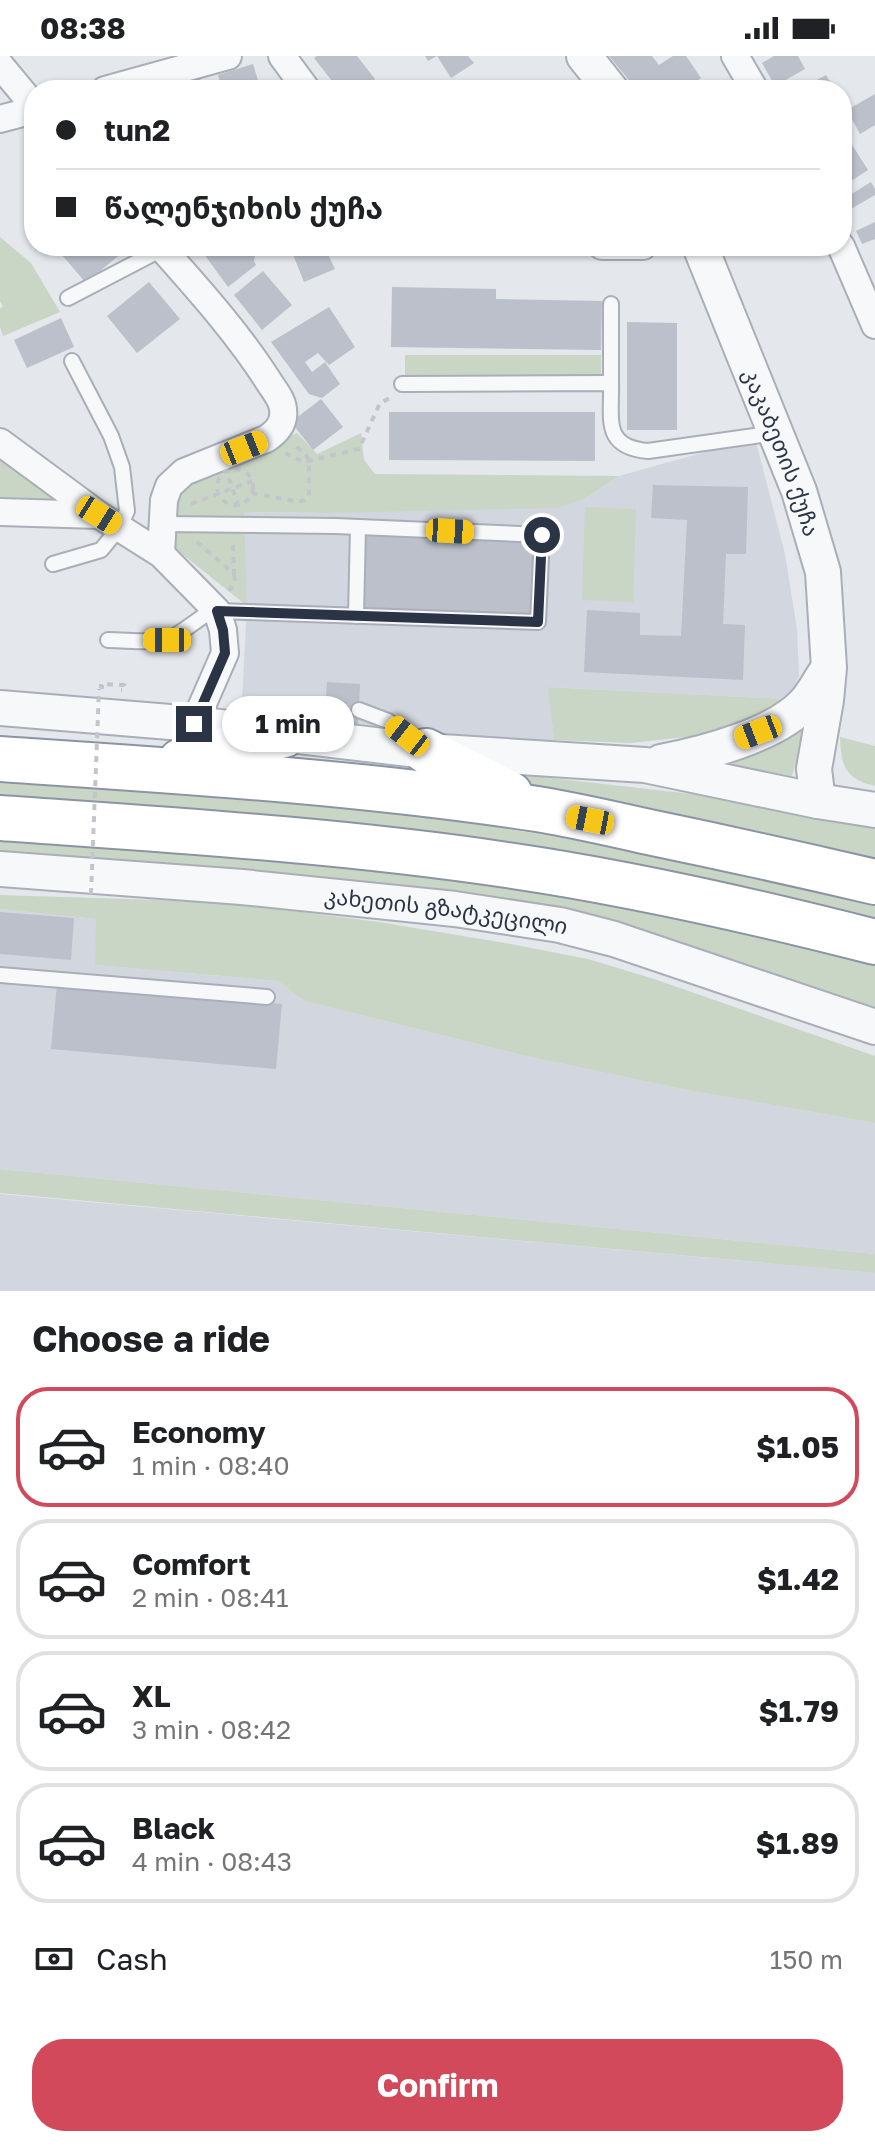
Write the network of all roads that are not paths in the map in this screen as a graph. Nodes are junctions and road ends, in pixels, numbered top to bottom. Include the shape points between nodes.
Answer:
1 (228, 56) edge
2 (282, 56) edge
3 (584, 56) edge
4 (735, 56) edge
5 (0, 65) edge
6 (141, 80) edge
7 (300, 80) edge
8 (603, 80) edge
9 (749, 80) edge
10 (24, 95) edge
11 (24, 111) edge
12 (0, 119) edge
13 (145, 256) edge
14 (169, 256) edge
15 (704, 256) edge
16 (845, 256) edge
17 (68, 298) dead end
18 (611, 304) dead end
19 (875, 325) edge
20 (72, 361) dead end
21 (611, 383) junction
22 (402, 384) road end
23 (775, 433) junction
24 (0, 442) edge
25 (0, 512) edge
26 (168, 521) junction
27 (109, 522) junction
28 (358, 527) junction
29 (161, 554) junction
30 (53, 564) dead end
31 (216, 610) junction
32 (356, 616) junction
33 (108, 640) dead end
34 (829, 668) junction
35 (0, 708) edge
36 (325, 708) dead end
37 (359, 710) dead end
38 (194, 724) junction
39 (284, 735) junction
40 (426, 751) junction
41 (0, 759) edge
42 (645, 765) junction
43 (149, 769) junction
44 (818, 801) junction
45 (540, 810) junction
46 (875, 810) edge
47 (0, 818) edge
48 (0, 869) edge
49 (875, 882) edge
50 (875, 942) edge
51 (0, 975) edge
52 (267, 997) dead end
53 (875, 1027) edge

1 - 6 street
2 - 7 street
3 - 8 street
4 - 9 street
5 - 10 street
11 - 12 street
13 - 17 lane
14 - 26 street via 255,360 279,398 284,418 266,439 184,472 169,486 164,500
15 - 23 street, კაკაბეთის ქუჩა
16 - 19 street
18 - 21 lane
20 - 27 lane via 122,467 127,511
21 - 22 lane
21 - 23 lane via 613,432 632,450
23 - 34 street, კაკაბეთის ქუჩა via 823,572
24 - 27 street
25 - 27 street
26 - 28 lane
26 - 29 street
27 - 29 street
27 - 30 lane via 101,550
28 - 32 lane
28 - 32 lane via 542,535 538,622
29 - 31 street
31 - 32 lane
31 - 33 lane via 167,640
31 - 38 street via 225,653
34 - 42 street via 789,717 699,754
34 - 44 street, კაკაბეთის ქუჩა via 814,769
35 - 38 street
36 - 39 lane
37 - 40 lane via 388,721
38 - 39 street
39 - 40 street
39 - 43 highway
40 - 42 street
40 - 45 highway
41 - 43 highway
42 - 44 street
43 - 45 highway via 356,786
44 - 46 street
45 - 49 highway
47 - 50 highway via 227,834 496,863 702,901
48 - 53 street, კახეთის გზატკეცილი via 257,888 560,925
51 - 52 lane

